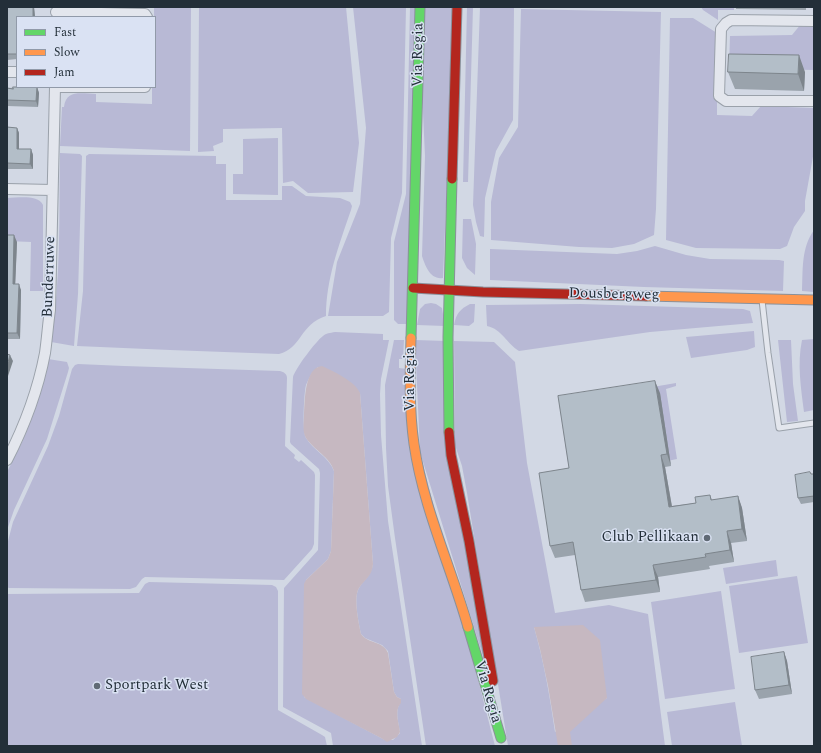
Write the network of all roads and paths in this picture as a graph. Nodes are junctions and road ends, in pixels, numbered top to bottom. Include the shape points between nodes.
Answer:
1 (420, 7) edge
2 (457, 7) edge
3 (56, 12) edge
4 (146, 16) edge
5 (814, 22) edge
6 (54, 88) edge
7 (814, 101) edge
8 (7, 189) edge
9 (52, 190) junction
10 (413, 288) junction
11 (450, 290) junction
12 (762, 299) junction
13 (814, 300) edge
14 (814, 423) edge
15 (7, 460) edge
16 (501, 742) edge

1 - 10 main road, Via Regia
2 - 11 main road, Via Regia
3 - 4 street
5 - 7 street via 731,20 726,23 721,29 719,96 726,101
6 - 9 street, Bunderruwe
8 - 9 street
9 - 15 street, Bunderruwe via 50,310 46,345 34,398
10 - 11 main road, Dousbergweg
10 - 16 main road, Via Regia via 410,386 414,444 429,508 461,602
11 - 12 main road, Dousbergweg
11 - 16 main road, Via Regia via 447,398 451,454 491,670
12 - 13 main road, Dousbergweg
12 - 14 lane via 779,428

